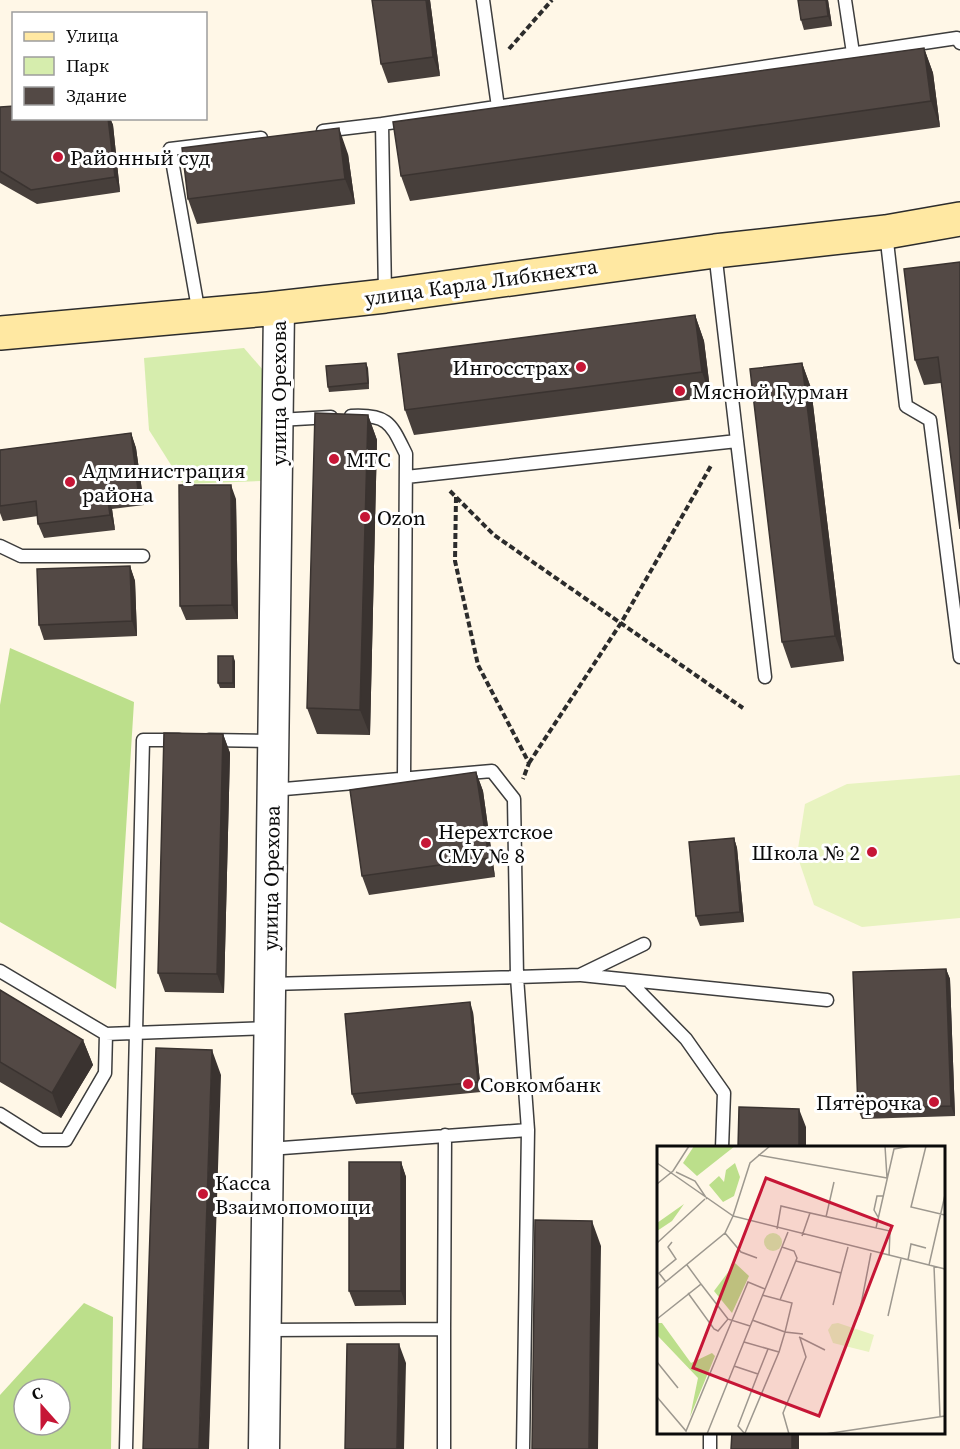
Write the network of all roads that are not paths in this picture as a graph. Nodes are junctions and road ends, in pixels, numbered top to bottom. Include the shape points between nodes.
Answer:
1 (483, 0) edge
2 (845, 0) edge
3 (960, 43) edge
4 (853, 53) junction
5 (498, 107) junction
6 (382, 124) junction
7 (311, 132) edge
8 (276, 137) edge
9 (960, 219) edge
10 (886, 232) junction
11 (715, 251) junction
12 (385, 296) junction
13 (279, 308) junction
14 (199, 315) junction
15 (0, 333) edge
16 (278, 420) junction
17 (731, 442) junction
18 (406, 477) junction
19 (0, 546) edge
20 (143, 556) dead end
21 (960, 657) edge
22 (765, 677) dead end
23 (274, 741) junction
24 (404, 778) junction
25 (273, 790) junction
26 (644, 944) dead end
27 (0, 971) edge
28 (580, 975) junction
29 (517, 977) junction
30 (628, 980) junction
31 (270, 984) junction
32 (826, 1000) dead end
33 (270, 1028) junction
34 (136, 1033) junction
35 (106, 1034) junction
36 (0, 1114) edge
37 (528, 1130) junction
38 (445, 1135) junction
39 (722, 1146) edge
40 (268, 1149) junction
41 (444, 1329) junction
42 (266, 1330) junction
43 (126, 1449) edge
44 (264, 1449) edge
45 (444, 1449) edge
46 (523, 1449) edge

1 - 5 lane
2 - 4 lane
3 - 4 lane via 957,38
4 - 5 lane
5 - 6 lane
6 - 7 lane
6 - 12 lane
8 - 14 lane via 170,149
9 - 10 main road, улица Карла Либкнехта
10 - 11 main road, улица Карла Либкнехта
10 - 21 lane via 906,406 930,420
11 - 12 main road, улица Карла Либкнехта
11 - 17 lane
12 - 13 main road, улица Карла Либкнехта
13 - 14 main road, улица Карла Либкнехта
13 - 16 street, улица Орехова
14 - 15 main road, улица Карла Либкнехта
16 - 18 lane via 370,415 390,423 406,454
16 - 23 street, улица Орехова
17 - 18 lane
17 - 22 lane
18 - 24 lane
19 - 20 lane via 21,556
23 - 25 street, улица Орехова
23 - 34 lane via 143,740
24 - 25 lane
24 - 29 lane via 492,771 514,799
25 - 31 street, улица Орехова
26 - 28 lane
27 - 35 lane
28 - 29 lane
28 - 30 lane
29 - 31 lane
29 - 37 lane
30 - 32 lane
30 - 39 lane via 686,1039 724,1093
31 - 33 street, улица Орехова
33 - 34 lane
33 - 40 street, улица Орехова
34 - 35 lane
34 - 43 lane
35 - 36 lane via 105,1073 66,1140 41,1140
37 - 38 lane
37 - 46 lane
38 - 40 lane
38 - 41 lane
40 - 42 street, улица Орехова
41 - 42 lane
41 - 45 lane
42 - 44 street, улица Орехова

